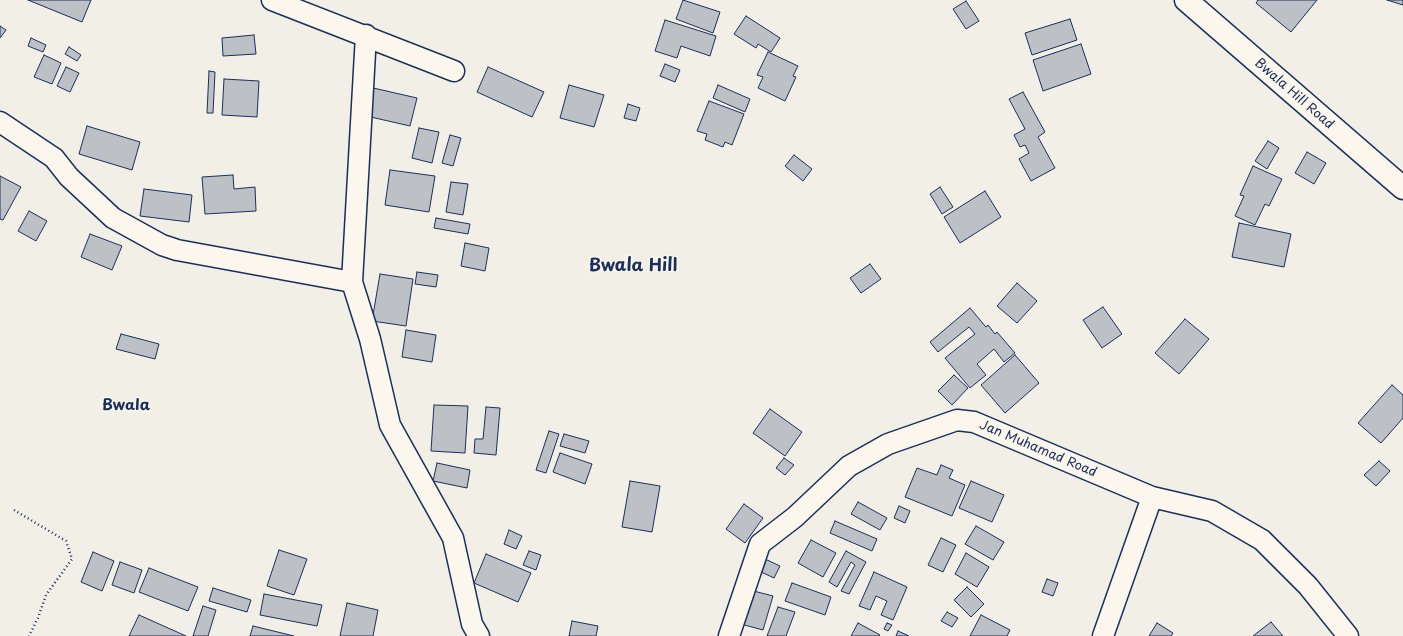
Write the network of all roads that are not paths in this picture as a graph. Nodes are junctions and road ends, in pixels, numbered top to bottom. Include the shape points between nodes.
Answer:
1 (272, 0) edge
2 (1186, 0) edge
3 (366, 35) junction
4 (454, 71) dead end
5 (0, 122) edge
6 (1403, 188) edge
7 (352, 282) junction
8 (1152, 497) junction
9 (479, 636) edge
10 (729, 636) edge
11 (1103, 636) edge
12 (1348, 636) edge

1 - 3 street
2 - 6 street, Bwala Hill Road
3 - 4 street
3 - 7 street
5 - 7 street via 54,158 69,177 113,218 162,245 177,250
7 - 9 street via 370,339 390,425 453,538 472,624
8 - 10 street, Jan Muhamad Road via 974,422 957,420 888,444 849,466 795,517 760,544
8 - 11 street
8 - 12 street, Jan Muhamad Road via 1212,511 1262,540 1308,586

